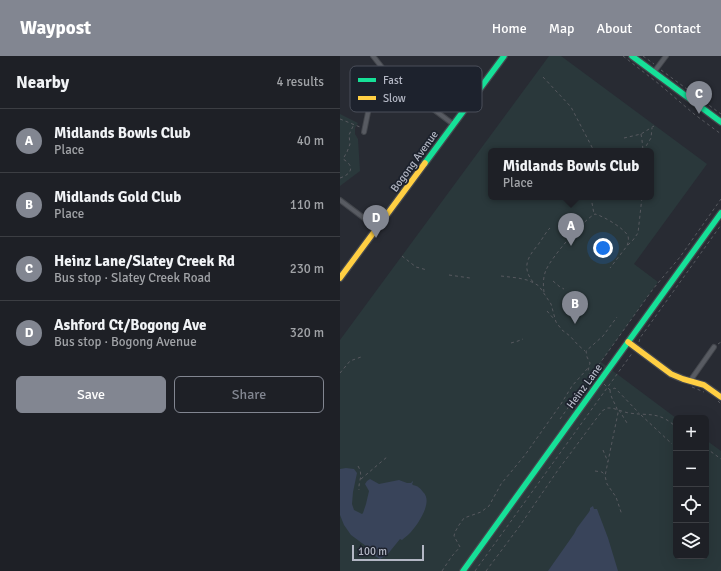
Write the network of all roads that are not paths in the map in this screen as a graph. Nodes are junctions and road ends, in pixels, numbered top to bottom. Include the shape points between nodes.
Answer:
1 (373, 56) edge
2 (504, 56) edge
3 (632, 56) edge
4 (666, 56) edge
5 (381, 66) edge
6 (654, 72) junction
7 (482, 85) edge
8 (368, 112) edge
9 (437, 112) edge
10 (462, 112) edge
11 (721, 122) edge
12 (453, 124) junction
13 (364, 130) road end
14 (340, 200) edge
15 (721, 213) edge
16 (377, 228) junction
17 (340, 278) edge
18 (628, 342) junction
19 (714, 347) dead end
20 (690, 384) junction
21 (721, 396) edge
22 (463, 571) edge

1 - 5 street
2 - 7 street, Bogong Avenue
3 - 6 street
4 - 6 street
6 - 11 street
8 - 13 street
9 - 12 street
10 - 12 street, Bogong Avenue
12 - 16 street, Bogong Avenue
14 - 16 street
15 - 18 street, Heinz Lane
16 - 17 street, Bogong Avenue
18 - 20 street via 671,374
18 - 22 street, Heinz Lane
19 - 20 street
20 - 21 street via 706,386

